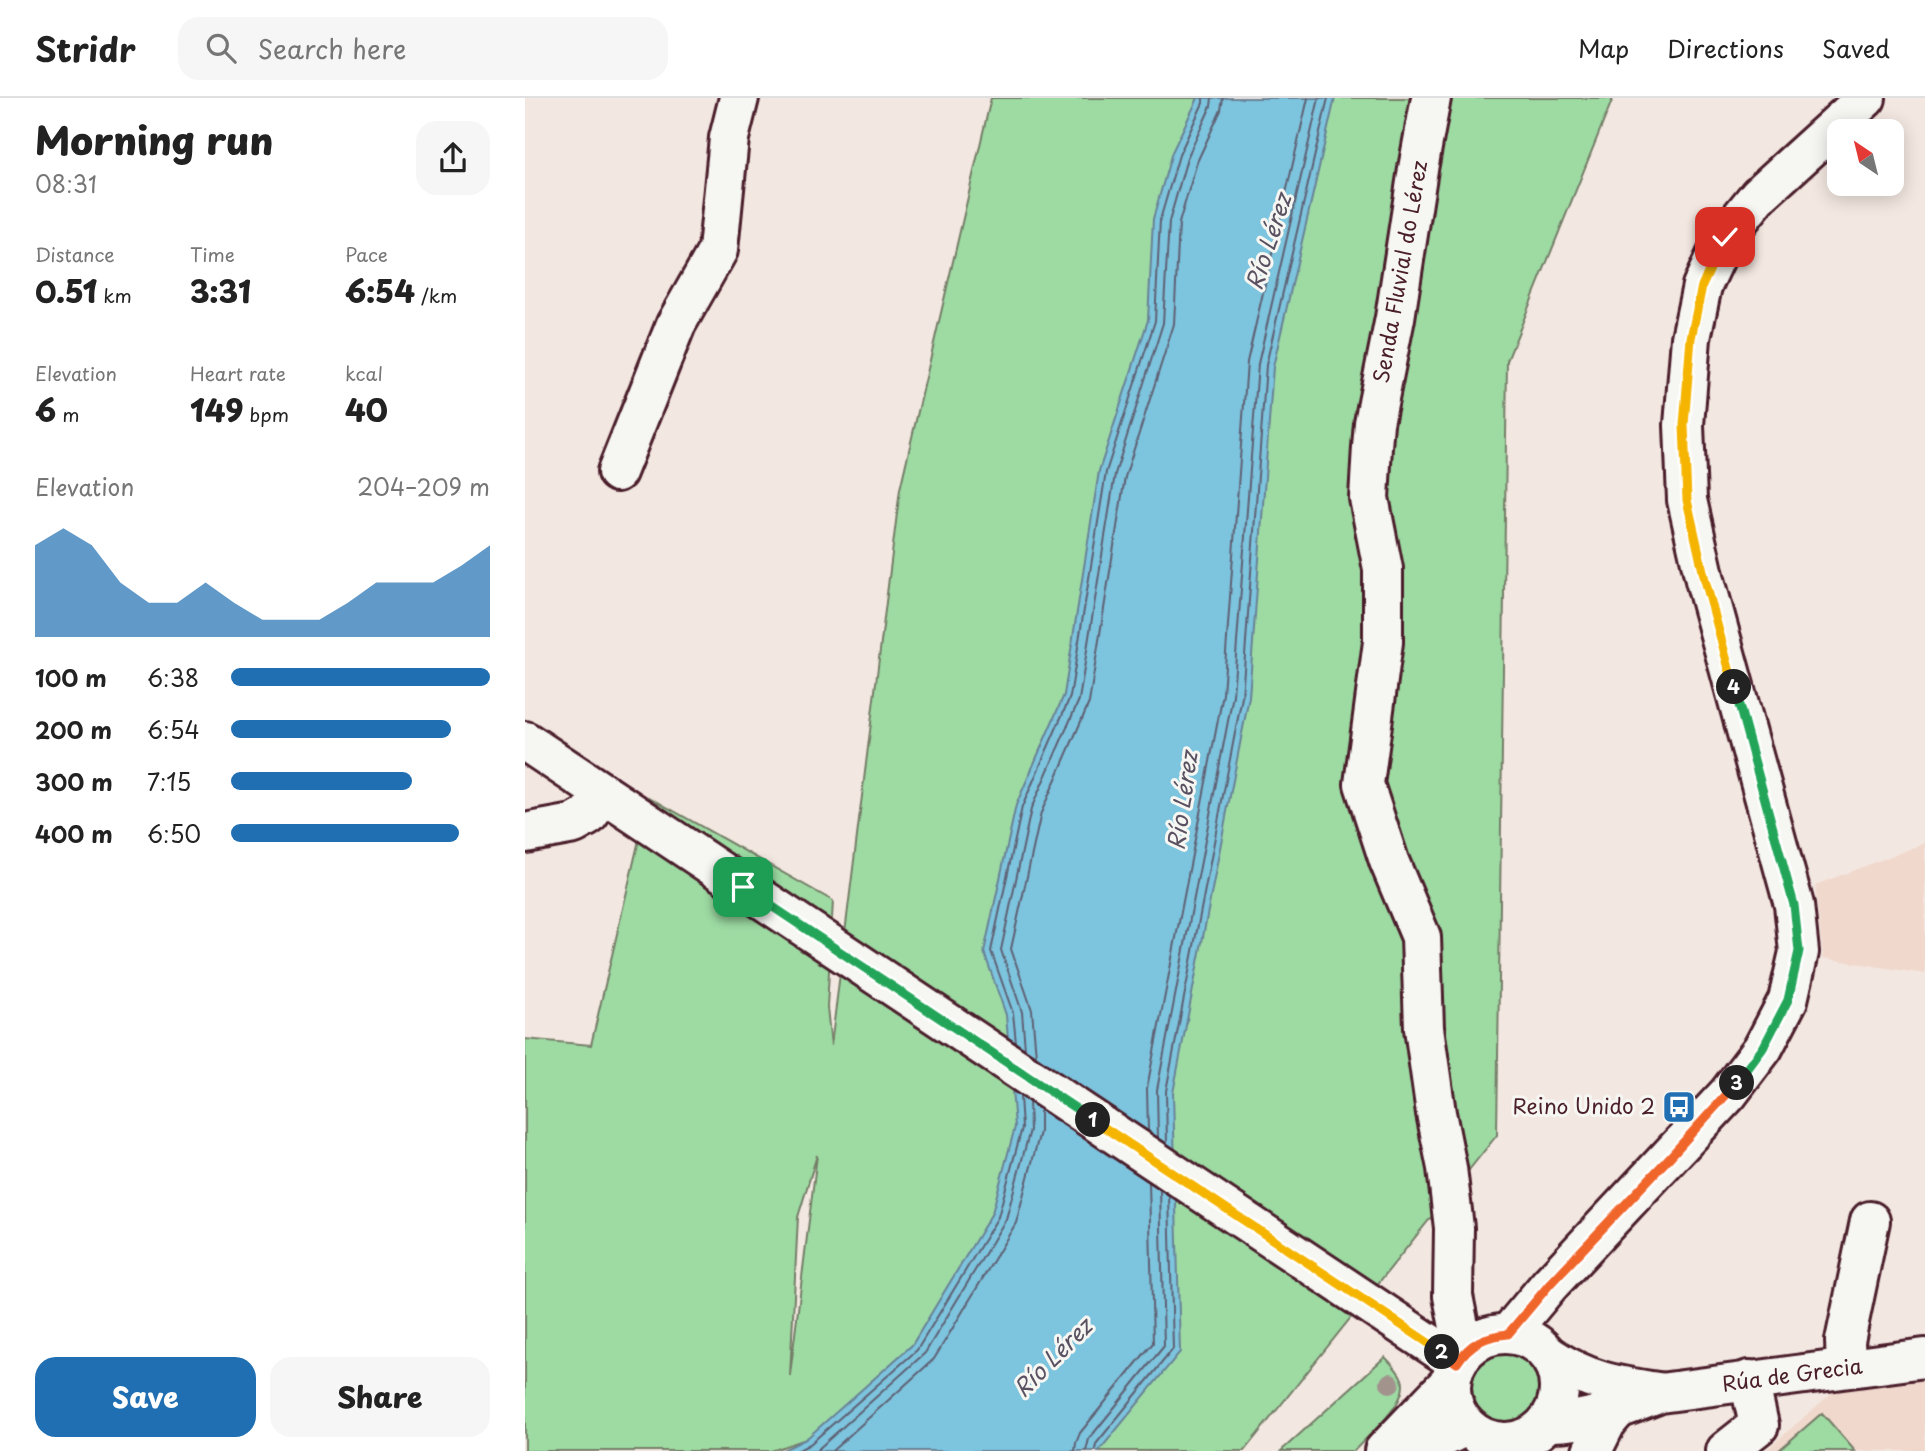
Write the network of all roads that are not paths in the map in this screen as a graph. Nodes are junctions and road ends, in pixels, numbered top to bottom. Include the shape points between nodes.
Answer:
1 (739, 98) edge
2 (1431, 98) edge
3 (1866, 98) edge
4 (617, 472) dead end
5 (525, 741) edge
6 (604, 794) junction
7 (525, 833) edge
8 (1870, 1220) dead end
9 (1508, 1334) junction
10 (1551, 1357) junction
11 (1925, 1358) edge
12 (1457, 1365) junction
13 (1846, 1368) junction
14 (1749, 1381) junction
15 (1660, 1393) junction
16 (1618, 1409) junction
17 (1556, 1437) edge
18 (1490, 1439) edge
19 (1384, 1451) edge
20 (1416, 1451) edge
21 (1592, 1451) edge
22 (1726, 1451) edge

1 - 4 street via 729,138 718,250 676,324
2 - 12 street, Senda Fluvial do Lérez via 1374,423 1369,498 1383,569 1383,642 1364,784 1421,937 1424,1028 1454,1228
3 - 9 street via 1759,195 1725,237 1702,286 1691,338 1684,425 1687,500 1794,905 1799,951 1788,1000 1763,1048 1728,1094
5 - 6 street
6 - 7 street via 588,816 574,824
6 - 12 street
8 - 13 street via 1845,1341
9 - 10 street via 1525,1337
9 - 12 street via 1477,1341
10 - 15 street, Rúa de Grecia via 1572,1371 1613,1386
10 - 17 street via 1560,1390
11 - 13 street, Rúa de Grecia
12 - 18 street via 1451,1397 1457,1413
12 - 19 street
13 - 14 street, Rúa de Grecia
14 - 15 street, Rúa de Grecia
14 - 22 street via 1759,1425
15 - 16 street, Rúa de Grecia
16 - 17 street, Rúa de Grecia via 1568,1423
16 - 21 street
17 - 18 street via 1538,1433 1510,1443
18 - 20 street

